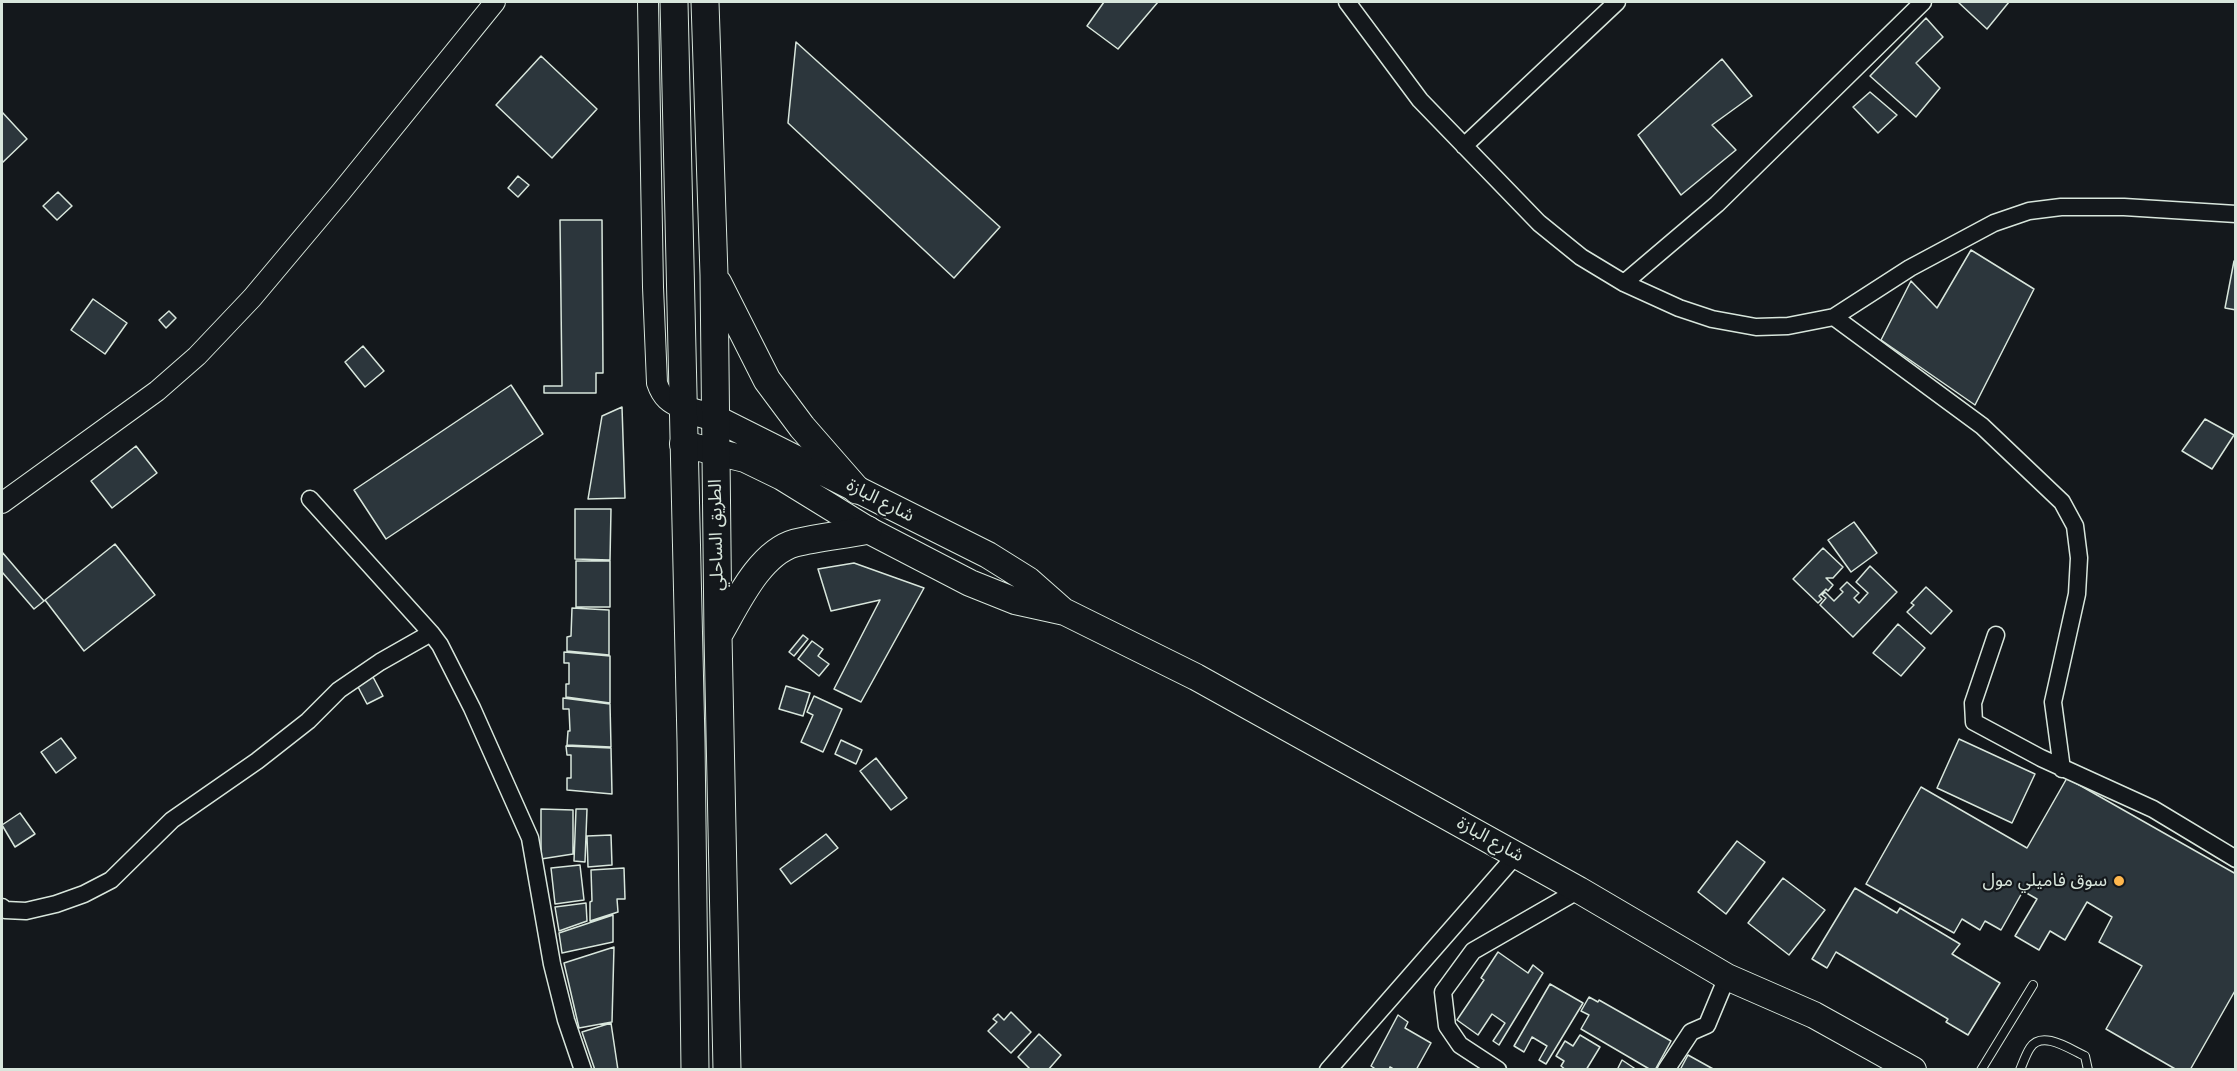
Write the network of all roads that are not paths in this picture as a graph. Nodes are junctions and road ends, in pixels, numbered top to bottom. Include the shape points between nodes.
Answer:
1 (495, 2) edge
2 (648, 2) edge
3 (674, 2) edge
4 (705, 2) edge
5 (1347, 2) edge
6 (1617, 2) edge
7 (1923, 2) edge
8 (1464, 146) junction
9 (2235, 214) edge
10 (714, 275) junction
11 (1624, 284) junction
12 (1834, 317) junction
13 (683, 409) junction
14 (715, 418) junction
15 (683, 444) junction
16 (716, 450) junction
17 (857, 490) junction
18 (310, 499) dead end
19 (2, 503) edge
20 (868, 530) junction
21 (1065, 612) junction
22 (431, 633) junction
23 (718, 635) junction
24 (1996, 635) dead end
25 (2062, 769) junction
26 (1516, 855) junction
27 (2235, 859) edge
28 (1579, 890) junction
29 (2, 908) edge
30 (1727, 976) junction
31 (2033, 985) dead end
32 (583, 1070) edge
33 (695, 1070) edge
34 (727, 1070) edge
35 (1328, 1070) edge
36 (1498, 1070) edge
37 (1666, 1070) edge
38 (1913, 1070) edge
39 (1981, 1070) edge
40 (2020, 1070) edge
41 (2088, 1070) edge

1 - 19 street via 327,210 197,356 157,391
2 - 13 street via 657,383 661,395
3 - 13 highway, الطريق الساحلي
4 - 10 highway, الطريق الساحلي
5 - 8 street via 1420,100
6 - 8 street
7 - 11 street via 1717,204
8 - 11 street via 1539,223 1581,257
9 - 12 street via 2124,207 2029,211 1994,223 1910,268
10 - 14 highway, الطريق الساحلي
10 - 17 highway via 767,380
11 - 12 street via 1712,319 1756,327 1788,326
12 - 25 street via 1982,426 2062,502 2075,526 2079,558 2077,594 2053,702
13 - 14 main road, شارع البازة
13 - 15 highway, الطريق الساحلي
14 - 16 highway, الطريق الساحلي
14 - 17 main road, شارع البازة
15 - 16 main road, شارع البازة
15 - 33 highway, الطريق الساحلي
16 - 20 main road, شارع البازة via 782,477
16 - 23 highway, الطريق الساحلي
17 - 21 main road, شارع البازة via 988,555 1028,580
18 - 22 street
20 - 21 main road, شارع البازة via 970,583 1015,601
20 - 23 highway via 793,544 774,554 759,568
21 - 26 main road, شارع البازة via 1196,677
22 - 29 street via 339,690 308,722 172,820 111,880 56,904 26,911
22 - 32 street via 472,708 530,838 552,964
23 - 34 highway, الطريق الساحلي
24 - 25 street via 1973,703 1974,722
25 - 27 street via 2153,809
26 - 28 main road, شارع البازة
26 - 35 street
28 - 30 main road, شارع البازة
28 - 36 street via 1473,951 1443,992 1447,1026 1460,1045
30 - 37 street via 1707,1025 1691,1032
30 - 38 main road, شارع البازة via 1814,1015
31 - 39 lane
40 - 41 lane via 2031,1046 2041,1040 2085,1056

